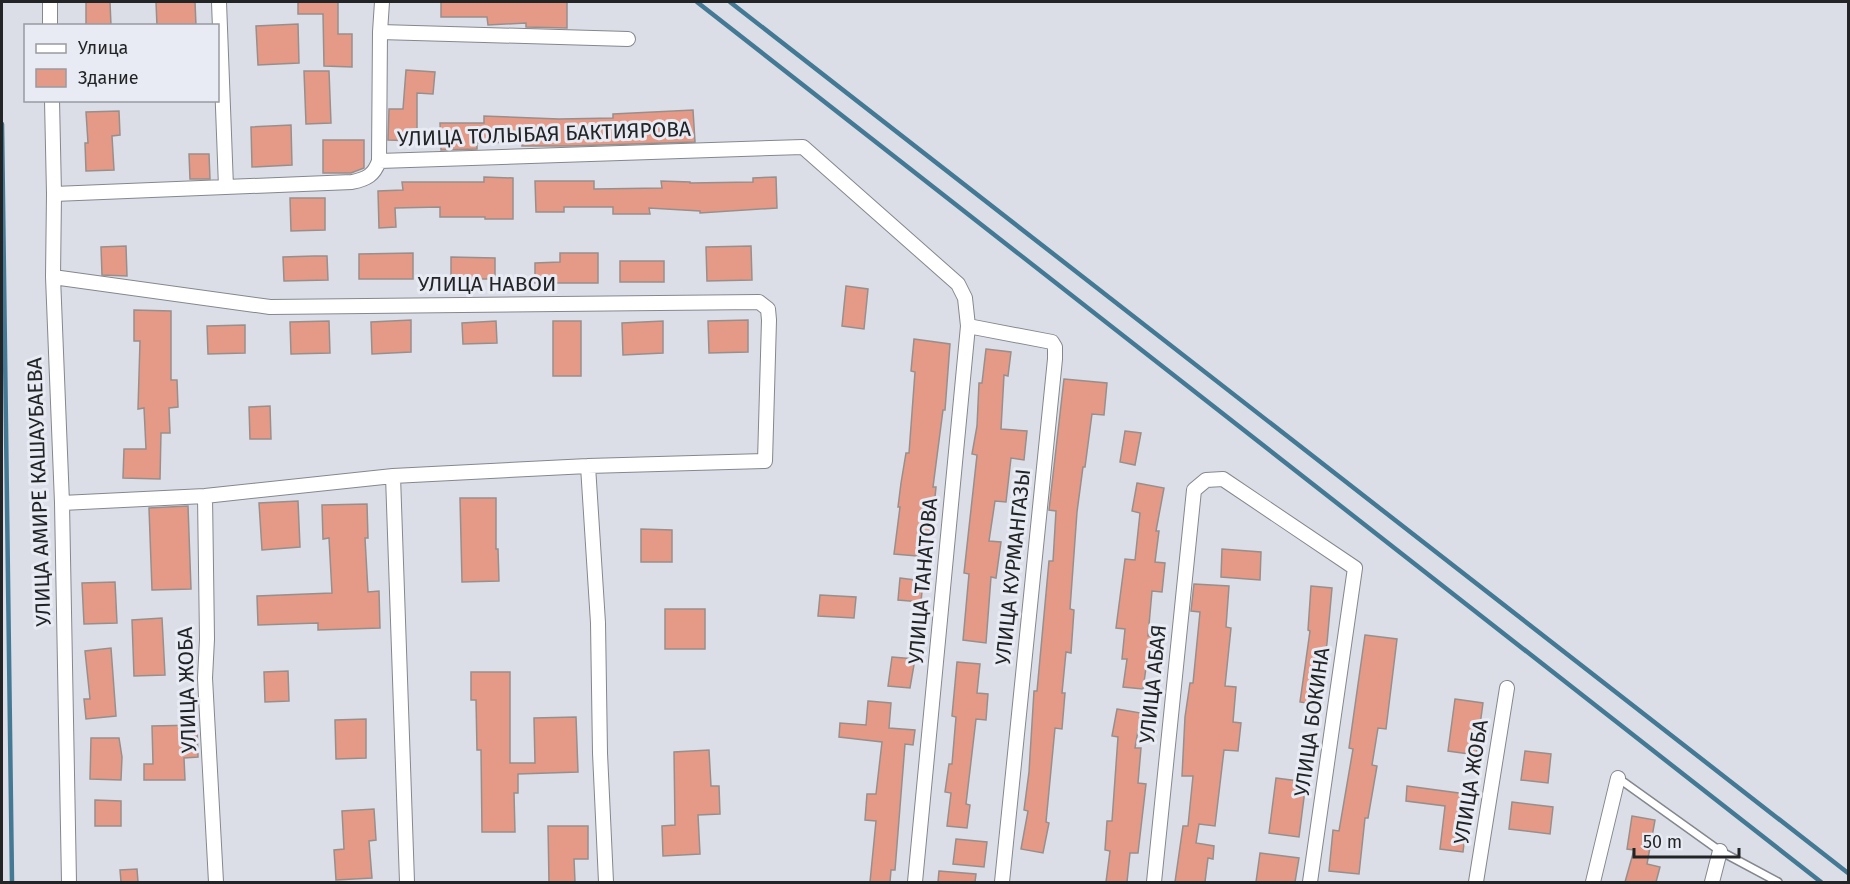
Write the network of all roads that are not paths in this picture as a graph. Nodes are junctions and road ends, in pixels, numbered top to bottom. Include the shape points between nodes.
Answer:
1 (50, 2) edge
2 (219, 2) edge
3 (382, 2) edge
4 (51, 24) edge
5 (381, 32) junction
6 (628, 39) dead end
7 (52, 102) edge
8 (379, 161) junction
9 (226, 187) junction
10 (54, 194) junction
11 (53, 277) junction
12 (958, 284) joint
13 (968, 326) junction
14 (588, 466) junction
15 (393, 476) junction
16 (205, 496) junction
17 (62, 503) junction
18 (1355, 568) joint
19 (1507, 688) dead end
20 (1618, 778) joint
21 (1720, 851) junction
22 (69, 882) edge
23 (216, 882) edge
24 (407, 882) edge
25 (606, 882) edge
26 (915, 882) edge
27 (1002, 882) edge
28 (1154, 882) edge
29 (1310, 882) edge
30 (1476, 882) edge
31 (1593, 882) edge
32 (1712, 882) edge
33 (1778, 882) edge

1 - 4 street
2 - 9 street
3 - 5 street
5 - 6 street
5 - 8 street
7 - 10 street, УЛИЦА АМИРЕ КАШАУБАЕВА
8 - 9 street, УЛИЦА ТОЛЫБАЯ БАКТИЯРОВА via 376,171 366,179 352,182
8 - 12 street, УЛИЦА ТОЛЫБАЯ БАКТИЯРОВА via 803,147
9 - 10 street, УЛИЦА ТОЛЫБАЯ БАКТИЯРОВА
10 - 11 street, УЛИЦА АМИРЕ КАШАУБАЕВА
11 - 14 street, УЛИЦА НАВОИ via 270,307 759,303 768,309 765,462
11 - 17 street, УЛИЦА АМИРЕ КАШАУБАЕВА
12 - 13 street, УЛИЦА ТАНАТОВА via 965,298
13 - 26 street, УЛИЦА ТАНАТОВА
13 - 27 street, УЛИЦА КУРМАНГАЗЫ via 1052,342 1055,347
14 - 15 street
14 - 25 street via 598,623
15 - 16 street
15 - 24 street
16 - 17 street
16 - 23 street, УЛИЦА ЖОБА via 205,678
17 - 22 street, УЛИЦА АМИРЕ КАШАУБАЕВА
18 - 28 street, УЛИЦА АБАЯ via 1223,479 1206,480 1194,490
18 - 29 street, УЛИЦА БОКИНА
19 - 30 street, УЛИЦА ЖОБА
20 - 21 lane
20 - 31 street
21 - 32 street
21 - 33 lane

